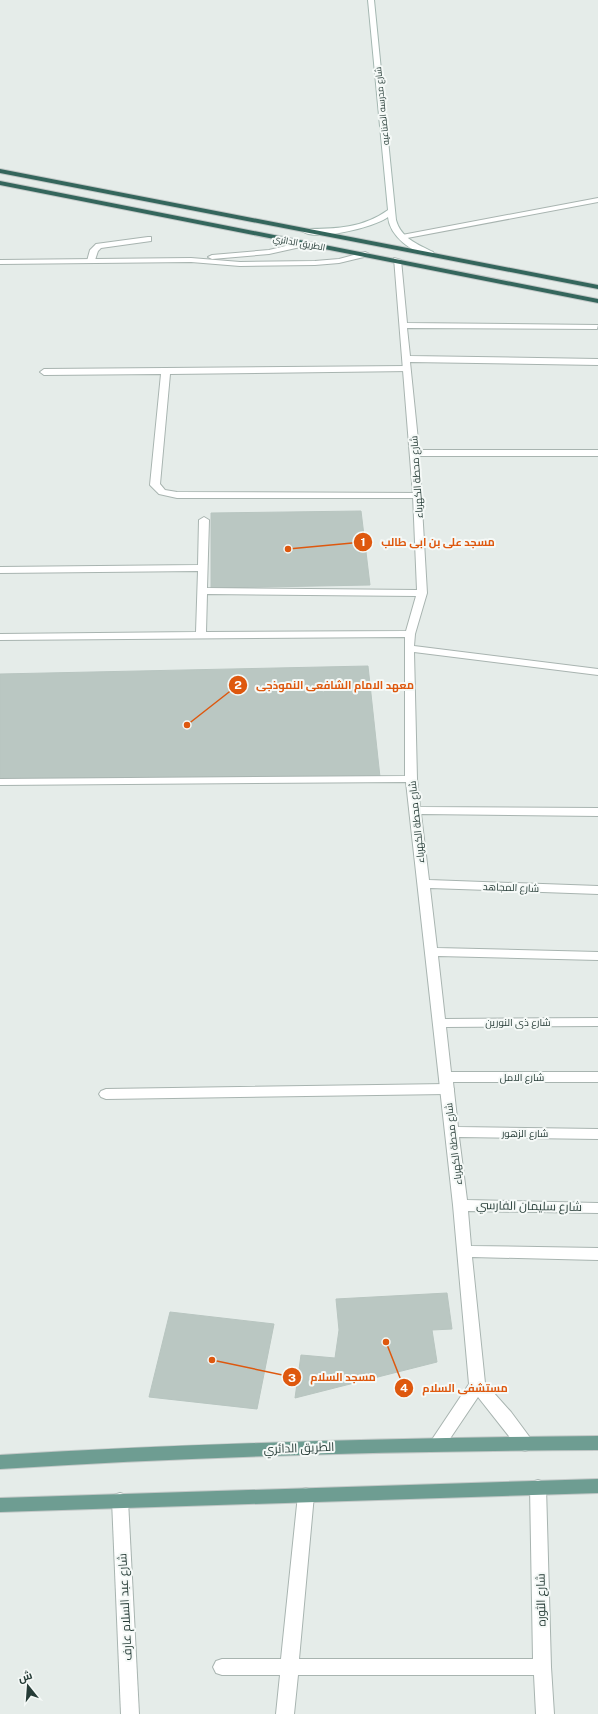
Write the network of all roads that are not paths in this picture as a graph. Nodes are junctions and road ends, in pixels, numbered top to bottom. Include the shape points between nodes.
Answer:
1 (371, 0) edge
2 (0, 170) edge
3 (0, 183) edge
4 (598, 200) edge
5 (392, 211) junction
6 (301, 231) junction
7 (402, 237) junction
8 (148, 239) dead end
9 (302, 244) junction
10 (365, 254) junction
11 (430, 254) junction
12 (191, 260) junction
13 (397, 260) junction
14 (92, 261) junction
15 (0, 262) edge
16 (598, 287) edge
17 (598, 301) edge
18 (403, 325) junction
19 (597, 327) edge
20 (598, 362) edge
21 (407, 364) junction
22 (166, 371) junction
23 (44, 372) dead end
24 (415, 453) junction
25 (598, 453) edge
26 (418, 495) junction
27 (204, 520) dead end
28 (203, 568) junction
29 (0, 570) edge
30 (202, 591) junction
31 (422, 594) junction
32 (410, 634) junction
33 (201, 636) junction
34 (0, 637) edge
35 (409, 648) junction
36 (598, 672) edge
37 (411, 780) junction
38 (0, 782) edge
39 (415, 810) junction
40 (598, 812) edge
41 (423, 884) junction
42 (598, 890) edge
43 (431, 952) junction
44 (598, 956) edge
45 (598, 1022) edge
46 (439, 1023) junction
47 (598, 1077) edge
48 (446, 1083) junction
49 (106, 1094) dead end
50 (451, 1132) junction
51 (598, 1134) edge
52 (460, 1205) junction
53 (598, 1208) edge
54 (465, 1251) junction
55 (598, 1254) edge
56 (477, 1385) junction
57 (598, 1443) edge
58 (437, 1444) junction
59 (525, 1444) junction
60 (0, 1462) edge
61 (598, 1486) edge
62 (538, 1487) junction
63 (306, 1495) junction
64 (120, 1500) junction
65 (0, 1505) edge
66 (222, 1667) dead end
67 (290, 1667) junction
68 (542, 1667) junction
69 (130, 1714) edge
70 (285, 1714) edge
71 (545, 1714) edge

1 - 5 street, شارع مدرسه الصناعيه
2 - 6 highway, الطريق الدائري
3 - 9 highway, الطريق الدائري
4 - 7 street
5 - 6 street via 367,226 324,232
5 - 7 street, شارع مدرسه الصناعيه via 391,221
6 - 11 highway, الطريق الدائري
7 - 11 street, شارع مدرسه الصناعيه
8 - 14 street via 99,246 94,250
9 - 10 highway, الطريق الدائري
9 - 12 street via 269,252
10 - 12 street via 339,261 314,263 240,264
10 - 13 highway, الطريق الدائري
11 - 16 highway, الطريق الدائري
12 - 14 street
13 - 17 highway, الطريق الدائري
13 - 18 street, شارع محطة الكهرباء
14 - 15 street
18 - 19 street
18 - 21 street, شارع محطة الكهرباء
20 - 21 street
21 - 22 street
21 - 24 street, شارع محطة الكهرباء
22 - 23 street
22 - 26 street via 155,485 162,492 177,495
24 - 25 street
24 - 26 street, شارع محطة الكهرباء
26 - 31 street, شارع محطة الكهرباء
27 - 28 street
28 - 29 street
28 - 30 street
30 - 31 street
30 - 33 street
31 - 32 street, شارع محطة الكهرباء
32 - 33 street
32 - 35 street, شارع محطة الكهرباء
33 - 34 street
35 - 36 street
35 - 37 street, شارع محطة الكهرباء
37 - 38 street
37 - 39 street, شارع محطة الكهرباء
39 - 40 street
39 - 41 street, شارع محطة الكهرباء
41 - 42 street, شارع المجاهد
41 - 43 street, شارع محطة الكهرباء
43 - 44 street
43 - 46 street, شارع محطة الكهرباء
45 - 46 street, شارع ذى النورين
46 - 48 street, شارع محطة الكهرباء
47 - 48 street, شارع الامل
48 - 49 street, شارع الامل
48 - 50 street, شارع محطة الكهرباء
50 - 51 street, شارع الزهور
50 - 52 street, شارع محطة الكهرباء
52 - 53 street, شارع سليمان الفارسي
52 - 54 street, شارع محطة الكهرباء
54 - 55 street
54 - 56 street, شارع محطة الكهرباء
56 - 58 street
56 - 59 street
57 - 59 main road, الطريق الدائري
58 - 59 main road, الطريق الدائري
58 - 60 main road, الطريق الدائري via 109,1455
61 - 62 main road
62 - 63 main road
62 - 68 street, شارع الثوره
63 - 64 main road
63 - 67 street
64 - 65 main road
64 - 69 street, شارع عبد السلام عارف
66 - 67 street
67 - 68 street
67 - 70 street
68 - 71 street, شارع الثوره

